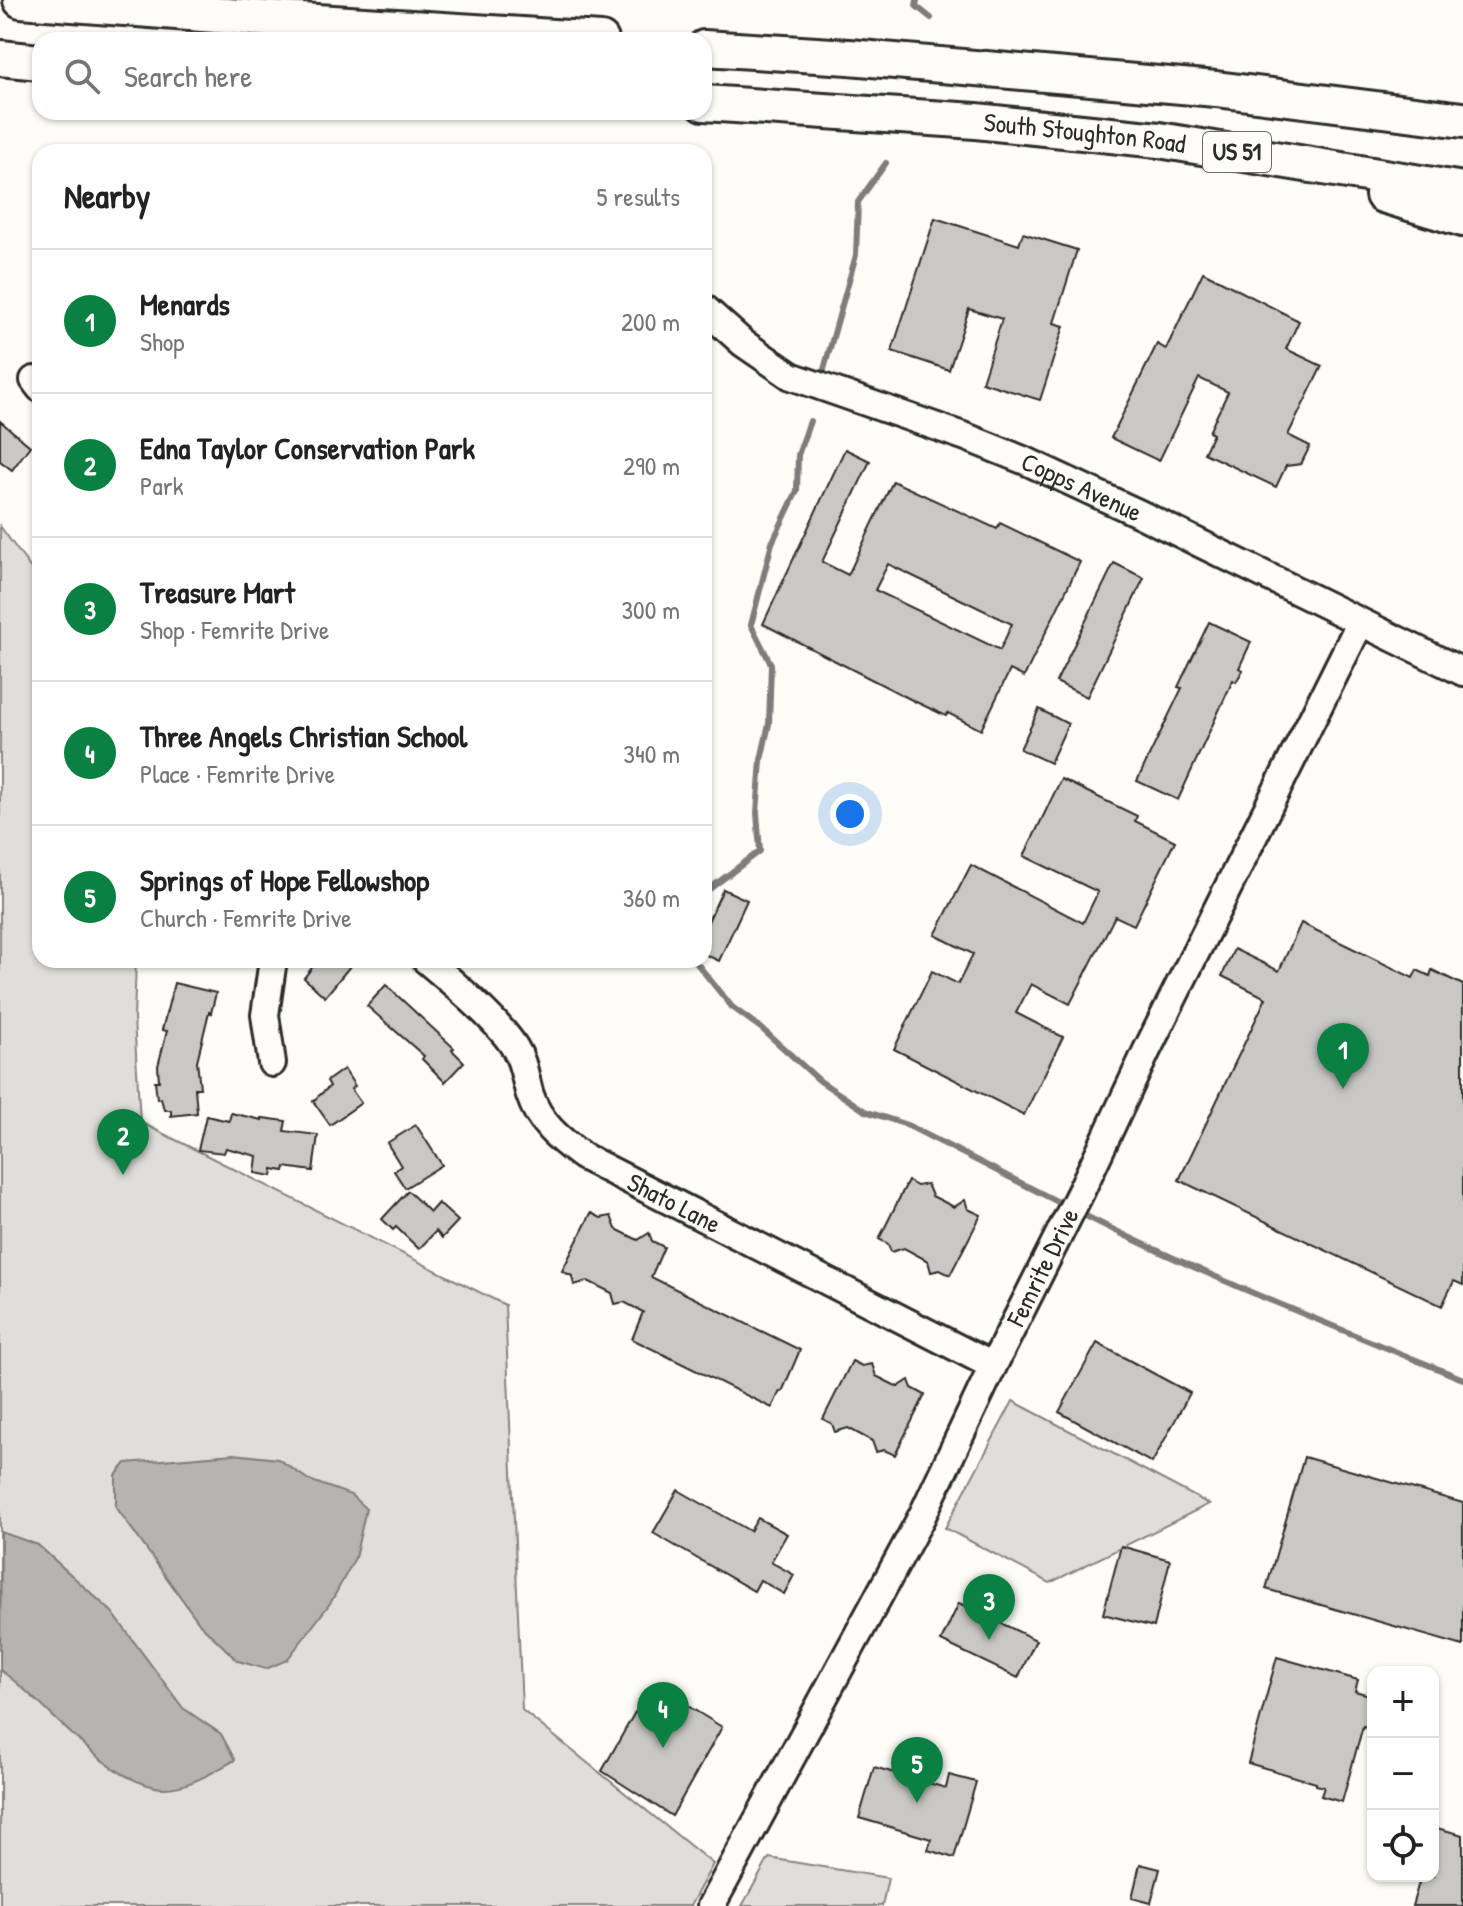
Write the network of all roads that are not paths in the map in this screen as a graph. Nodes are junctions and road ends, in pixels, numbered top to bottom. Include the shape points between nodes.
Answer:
1 (21, 0) edge
2 (475, 32) edge
3 (712, 48) edge
4 (0, 58) edge
5 (32, 61) edge
6 (712, 104) edge
7 (1463, 120) edge
8 (1293, 161) junction
9 (1463, 190) edge
10 (1463, 219) edge
11 (712, 315) edge
12 (1360, 623) junction
13 (1463, 672) edge
14 (272, 968) edge
15 (435, 968) edge
16 (272, 1063) dead end
17 (993, 1366) junction
18 (711, 1906) edge

1 - 2 main road
3 - 7 main road, US 51 via 1216,89
4 - 5 main road
6 - 8 main road, South Stoughton Road / US 51 via 976,121 1159,140
8 - 9 main road, South Stoughton Road / US 51
8 - 10 main road via 1339,182
11 - 12 street, Copps Avenue via 791,376 1028,462
12 - 13 street, Copps Avenue
12 - 17 street, Femrite Drive
14 - 16 street via 265,1015
15 - 17 street, Shato Lane via 515,1047 543,1121 582,1156
17 - 18 street, Femrite Drive via 922,1516

